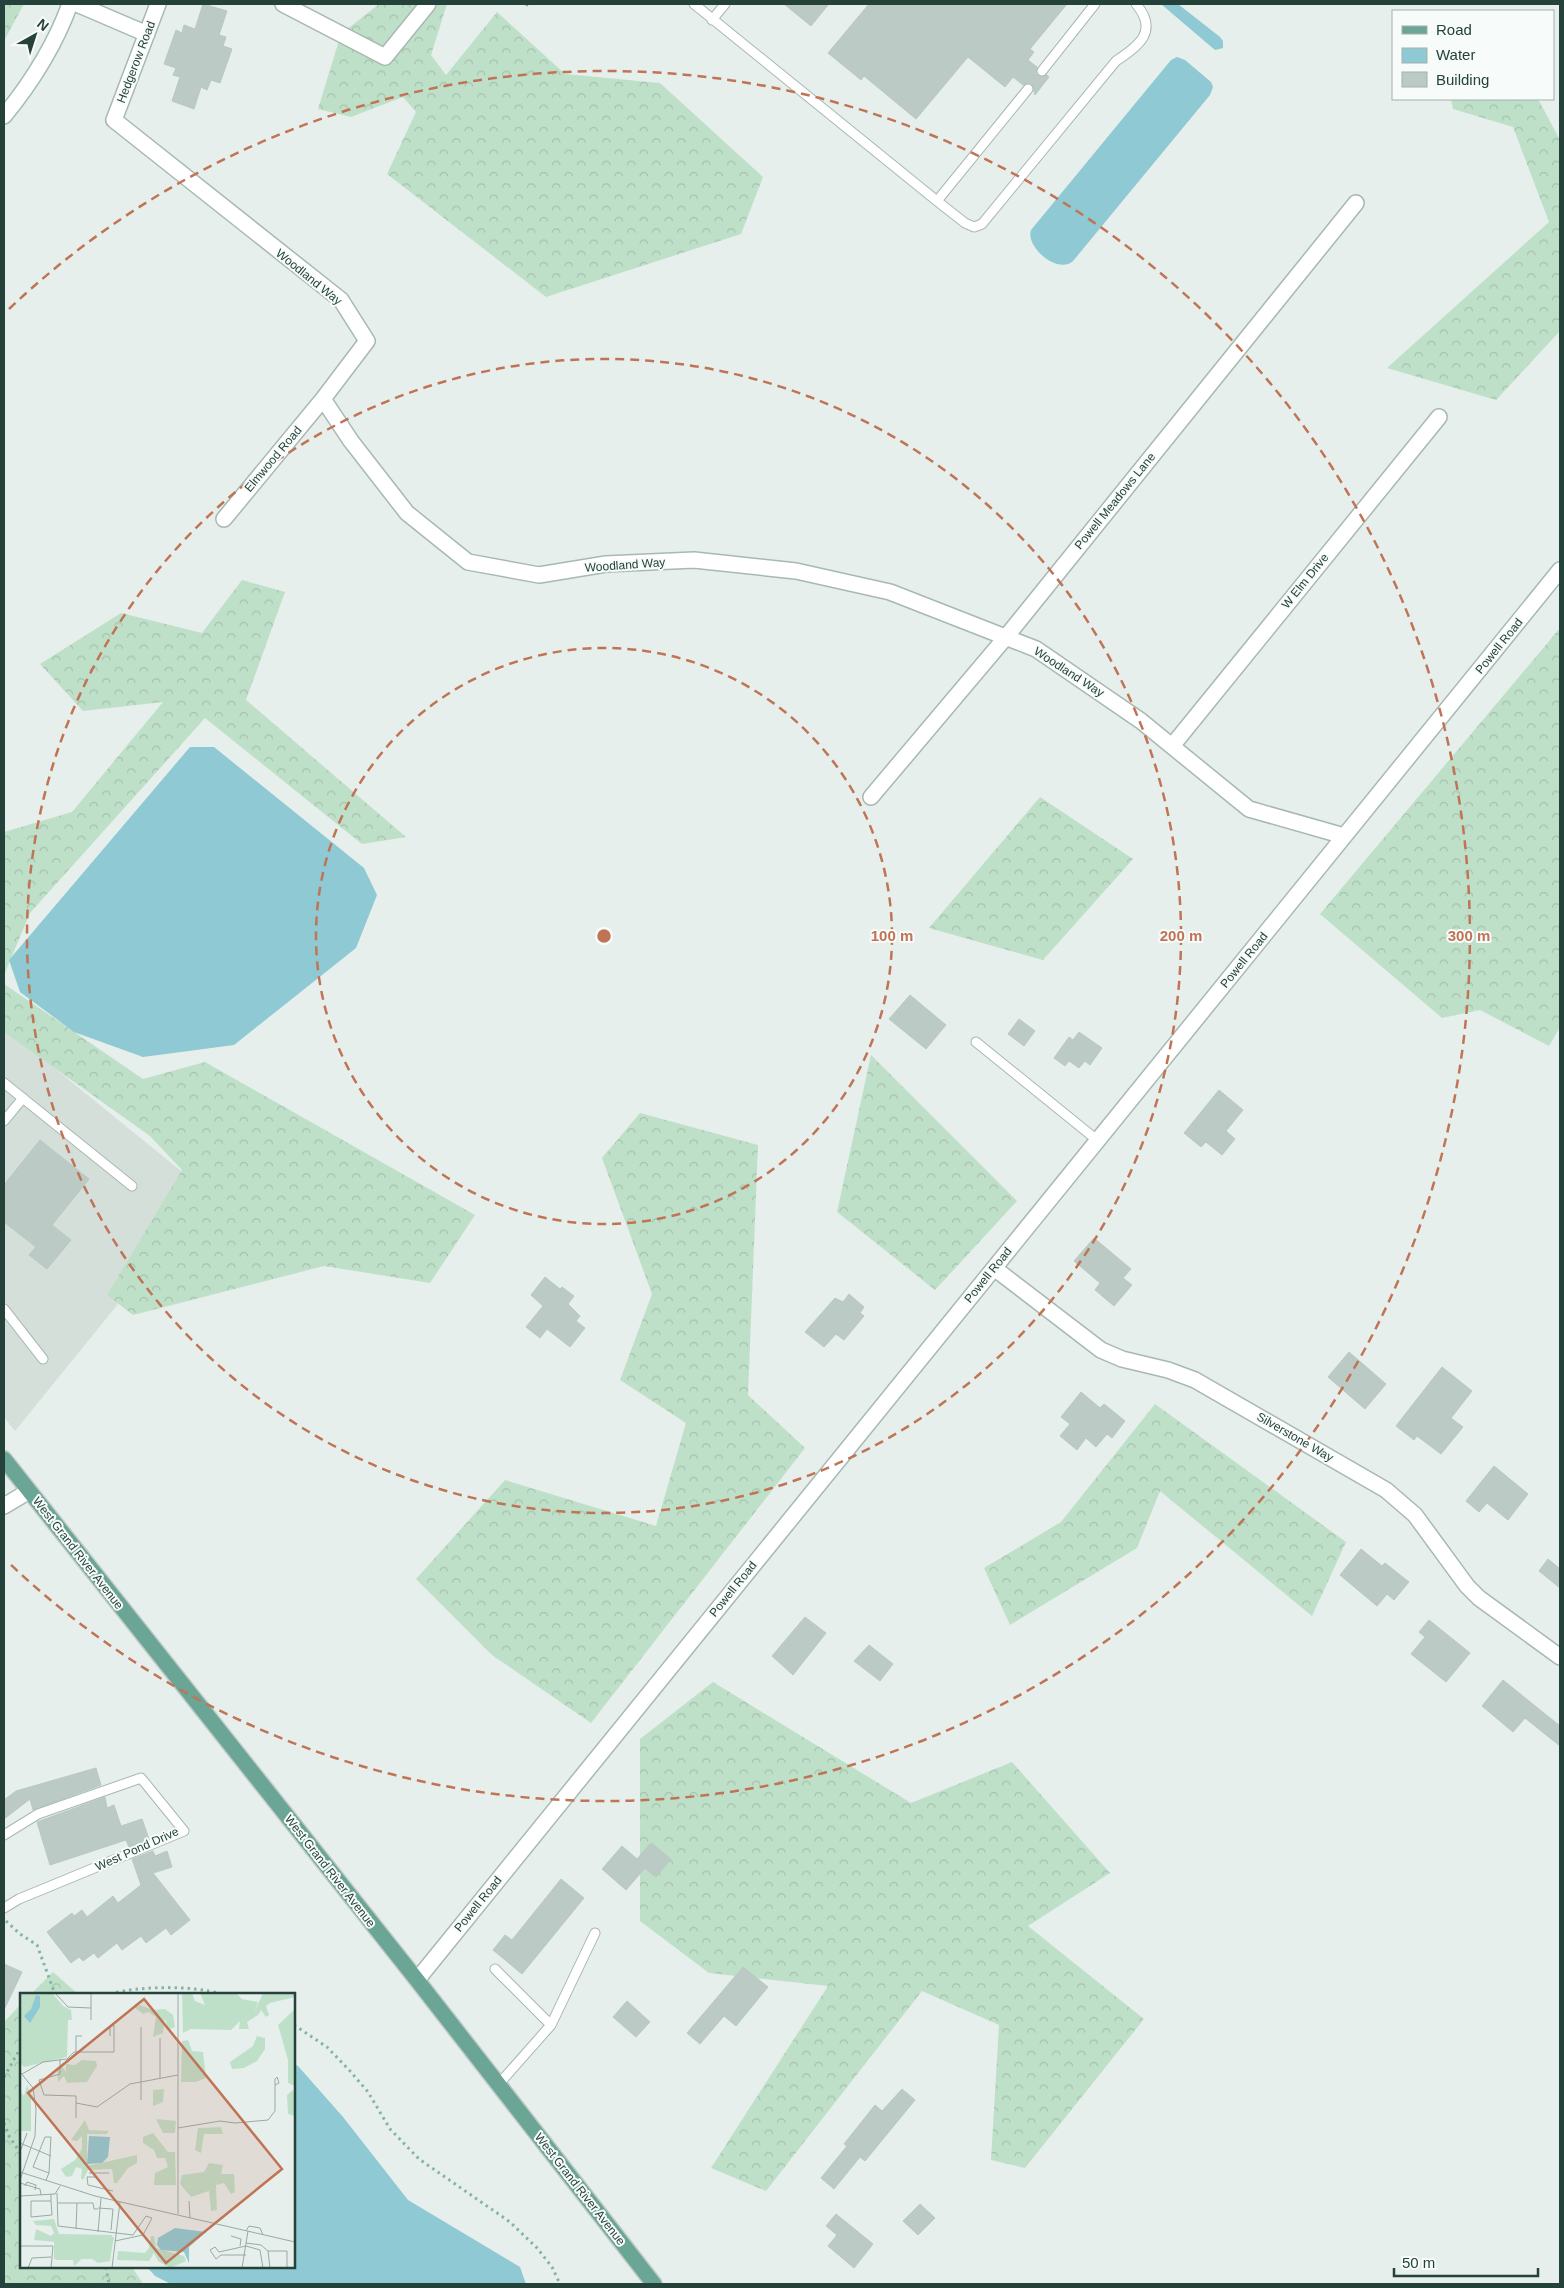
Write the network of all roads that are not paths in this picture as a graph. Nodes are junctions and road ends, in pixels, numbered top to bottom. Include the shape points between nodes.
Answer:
1 (70, 4) edge
2 (77, 4) edge
3 (158, 4) edge
4 (283, 4) edge
5 (428, 4) edge
6 (694, 4) edge
7 (725, 4) edge
8 (1095, 4) edge
9 (1136, 4) edge
10 (712, 20) junction
11 (147, 34) junction
12 (1042, 71) dead end
13 (1028, 89) dead end
14 (4, 116) edge
15 (114, 120) joint
16 (937, 200) junction
17 (1356, 203) dead end
18 (323, 399) junction
19 (1439, 417) dead end
20 (224, 519) dead end
21 (1560, 570) edge
22 (1006, 637) junction
23 (1172, 746) junction
24 (871, 797) dead end
25 (1344, 836) junction
26 (976, 1042) dead end
27 (4, 1082) edge
28 (22, 1098) junction
29 (4, 1121) edge
30 (1097, 1140) junction
31 (132, 1186) dead end
32 (994, 1268) junction
33 (4, 1309) edge
34 (43, 1360) dead end
35 (4, 1459) edge
36 (29, 1492) junction
37 (4, 1506) edge
38 (1560, 1657) edge
39 (4, 1835) edge
40 (4, 1908) edge
41 (595, 1932) dead end
42 (495, 1969) dead end
43 (416, 1980) junction
44 (550, 2025) junction
45 (498, 2085) junction
46 (654, 2284) edge

1 - 14 street via 43,62
2 - 11 street
3 - 11 street, Hedgerow Road
4 - 5 street via 385,57
6 - 10 lane
7 - 10 lane
8 - 12 lane
9 - 16 lane via 1145,17 1142,41 1116,61 982,224 969,226
10 - 16 lane
11 - 15 street, Hedgerow Road
13 - 16 lane
15 - 18 street, Woodland Way via 341,300 367,341
17 - 22 street, Powell Meadows Lane
18 - 20 street, Elmwood Road
18 - 22 street, Woodland Way via 407,513 468,562 539,575 606,564 694,560 796,571 890,592
19 - 23 street, W Elm Drive
21 - 25 street, Powell Road
22 - 23 street, Woodland Way via 1036,649
22 - 24 street, Powell Meadows Lane
23 - 25 street, Woodland Way via 1250,809
25 - 30 street, Powell Road
26 - 30 lane
27 - 28 lane
28 - 29 lane
28 - 31 lane
30 - 32 street, Powell Road
32 - 38 street, Silverstone Way via 1101,1350 1195,1380 1386,1490 1414,1516 1479,1598
32 - 43 street, Powell Road
33 - 34 lane
35 - 36 main road, West Grand River Avenue
36 - 37 street
36 - 43 main road, West Grand River Avenue
39 - 40 lane, West Pond Drive via 38,1814 141,1778 184,1831
41 - 44 lane
42 - 44 lane
43 - 45 main road, West Grand River Avenue
44 - 45 lane
45 - 46 main road, West Grand River Avenue

